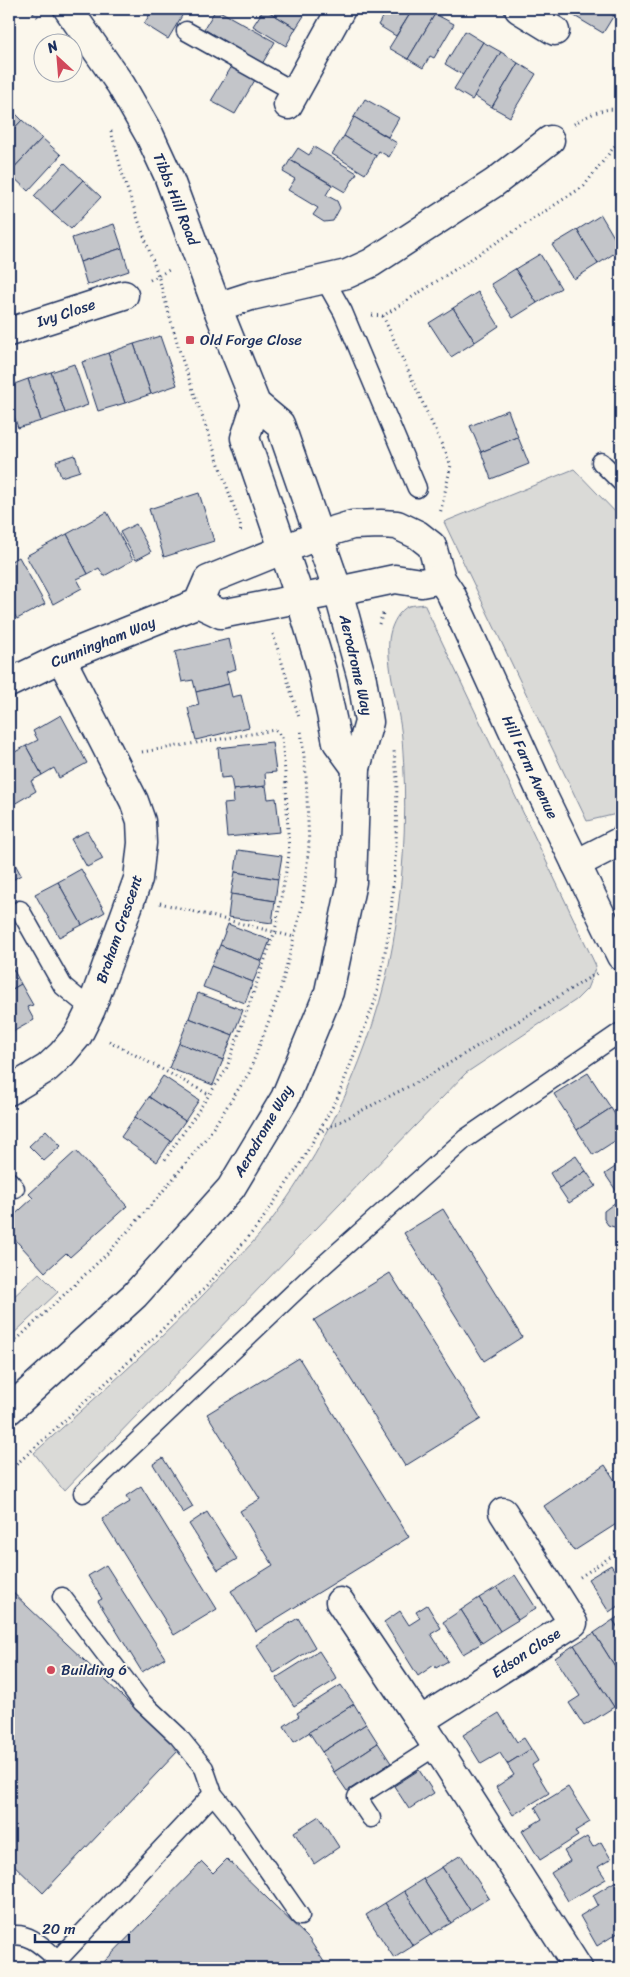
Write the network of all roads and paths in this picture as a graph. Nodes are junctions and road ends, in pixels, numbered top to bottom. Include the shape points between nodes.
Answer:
1 (68, 9) edge
2 (341, 9) edge
3 (520, 9) edge
4 (186, 31) dead end
5 (555, 31) dead end
6 (291, 98) joint
7 (621, 111) edge
8 (108, 123) dead end
9 (621, 138) edge
10 (550, 140) joint
11 (198, 258) junction
12 (158, 275) junction
13 (325, 280) junction
14 (124, 295) joint
15 (217, 307) junction
16 (343, 312) junction
17 (9, 332) edge
18 (256, 404) junction
19 (601, 462) dead end
20 (621, 482) edge
21 (417, 488) dead end
22 (319, 535) junction
23 (240, 539) dead end
24 (284, 550) junction
25 (441, 578) junction
26 (338, 591) junction
27 (300, 598) junction
28 (198, 603) junction
29 (263, 605) junction
30 (61, 658) junction
31 (9, 683) edge
32 (113, 760) junction
33 (356, 768) junction
34 (621, 842) edge
35 (576, 864) junction
36 (132, 897) junction
37 (20, 910) dead end
38 (275, 931) junction
39 (294, 937) junction
40 (613, 962) edge
41 (87, 1017) junction
42 (620, 1036) edge
43 (9, 1091) edge
44 (210, 1095) junction
45 (318, 1133) dead end
46 (164, 1161) dead end
47 (9, 1347) edge
48 (9, 1410) edge
49 (83, 1492) dead end
50 (504, 1512) dead end
51 (621, 1550) edge
52 (554, 1593) junction
53 (62, 1597) dead end
54 (340, 1602) dead end
55 (420, 1721) junction
56 (436, 1746) junction
57 (214, 1794) junction
58 (371, 1818) dead end
59 (300, 1916) dead end
60 (9, 1936) edge
61 (54, 1964) edge
62 (578, 1968) edge

1 - 11 street, Tibbs Hill Road via 121,85 150,136
2 - 6 street
3 - 5 street
4 - 6 lane
7 - 10 path via 615,109 587,116
8 - 12 path via 124,180
9 - 16 path via 584,186 383,316
10 - 13 street via 494,183 391,251 348,274
11 - 12 path
11 - 15 street, Tibbs Hill Road
12 - 14 path
12 - 23 path via 181,356 241,527
13 - 15 street
13 - 16 lane
14 - 17 street, Ivy Close
15 - 18 street, Tibbs Hill Road
16 - 21 lane
18 - 22 street, Tibbs Hill Road via 280,424
18 - 24 street via 245,438
19 - 20 lane
22 - 24 street
22 - 25 street, Hill Farm Avenue via 352,525 397,525 432,546
22 - 26 street, Tibbs Hill Road
24 - 27 street
24 - 28 street via 208,580
25 - 26 street via 420,582 395,579
25 - 35 street, Hill Farm Avenue
26 - 27 street
26 - 33 street, Aerodrome Way via 370,722
27 - 29 street
27 - 33 street via 322,671 337,742
28 - 29 street via 221,614
28 - 30 street, Cunningham Way
29 - 39 path via 301,723 306,774 308,846 302,907
30 - 31 street, Cunningham Way
30 - 32 street, Braham Crescent
32 - 36 street, Braham Crescent via 141,821 138,879
32 - 38 path via 177,745 275,730 282,737 289,855
33 - 48 street, Aerodrome Way via 352,882 329,992 285,1098 231,1188 135,1295
34 - 35 street
35 - 40 street, Hill Farm Avenue
36 - 38 path
36 - 41 street, Braham Crescent
37 - 41 lane via 63,986
38 - 39 path
38 - 44 path via 226,1070
39 - 47 path via 280,991 249,1073 206,1137 111,1250
40 - 45 path via 425,1078
41 - 43 street, Braham Crescent via 78,1034 47,1068
41 - 44 path
42 - 49 lane via 465,1139 308,1279
44 - 46 path
50 - 52 street, Edson Close
51 - 52 path
52 - 55 street, Edson Close via 572,1623
53 - 57 lane via 142,1702 178,1736 204,1768
54 - 55 street
55 - 56 street
56 - 58 lane via 357,1797
56 - 62 street
57 - 59 lane
57 - 61 lane
60 - 61 lane via 25,1936 35,1941

